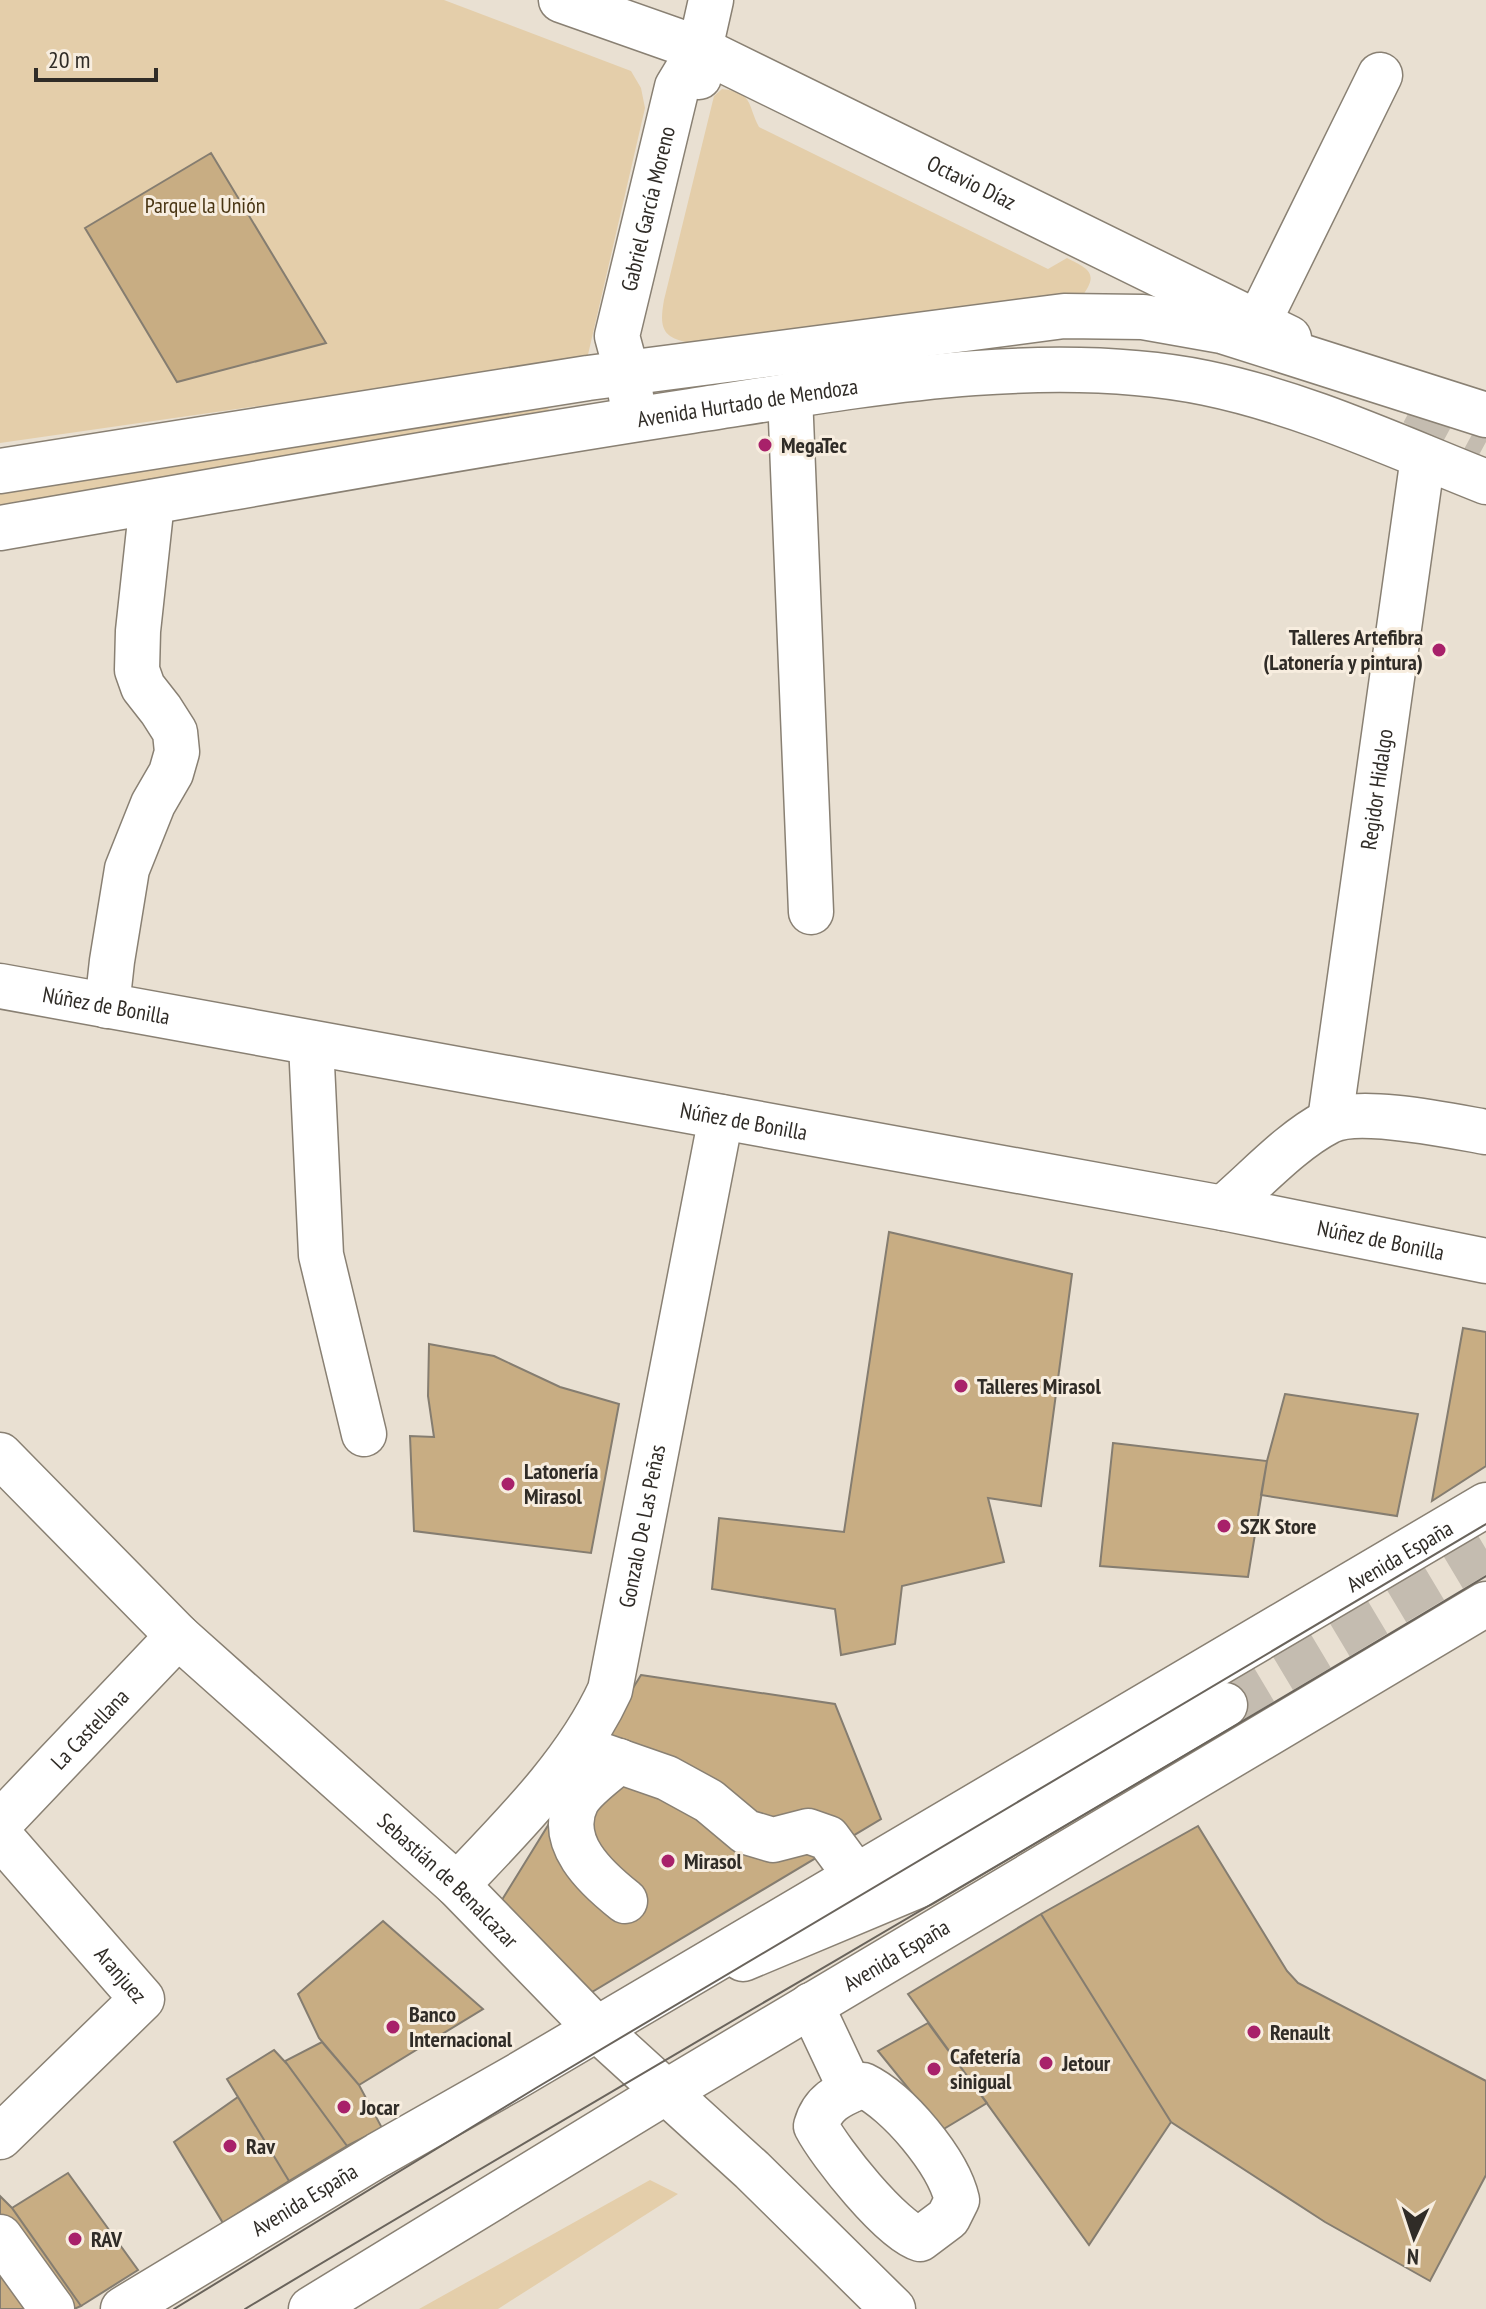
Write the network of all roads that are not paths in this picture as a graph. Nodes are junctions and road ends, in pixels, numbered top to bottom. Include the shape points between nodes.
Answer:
1 (561, 0) edge
2 (711, 0) edge
3 (700, 49) junction
4 (1380, 75) dead end
5 (1258, 323) junction
6 (627, 373) junction
7 (1374, 380) junction
8 (790, 395) junction
9 (1486, 415) edge
10 (635, 419) junction
11 (1423, 457) junction
12 (0, 471) edge
13 (1486, 482) edge
14 (152, 502) junction
15 (0, 528) edge
16 (811, 912) dead end
17 (0, 986) edge
18 (107, 1006) junction
19 (311, 1043) junction
20 (721, 1117) junction
21 (1330, 1120) junction
22 (1486, 1132) edge
23 (1223, 1208) junction
24 (1486, 1261) edge
25 (364, 1434) dead end
26 (0, 1455) edge
27 (1486, 1505) edge
28 (1486, 1604) edge
29 (178, 1636) junction
30 (1225, 1705) tunnel mouth
31 (598, 1754) junction
32 (0, 1823) edge
33 (0, 1836) edge
34 (856, 1876) junction
35 (457, 1885) junction
36 (625, 1901) dead end
37 (653, 1996) junction
38 (811, 2005) junction
39 (597, 2029) junction
40 (851, 2090) junction
41 (666, 2092) junction
42 (0, 2137) edge
43 (0, 2237) edge
44 (920, 2239) junction
45 (885, 2301) edge
46 (52, 2309) edge
47 (123, 2309) edge
48 (311, 2309) edge

1 - 3 street, Octavio Díaz
2 - 3 street, Gabriel García Moreno
3 - 5 street, Octavio Díaz
3 - 6 street, Gabriel García Moreno via 677,87 617,336
4 - 5 street
5 - 7 street, Octavio Díaz
6 - 7 street, Avenida Hurtado de Mendoza via 1080,316 1143,317 1222,331
6 - 10 street, Gabriel García Moreno
6 - 12 street, Avenida Hurtado de Mendoza
7 - 9 street, Avenida Hurtado de Mendoza
8 - 10 street, Avenida Hurtado de Mendoza
8 - 11 street, Avenida Hurtado de Mendoza via 1030,370 1117,372 1206,383 1321,416
8 - 16 street
10 - 14 street, Avenida Hurtado de Mendoza
11 - 13 street, Avenida Hurtado de Mendoza
11 - 21 street, Regidor Hidalgo
14 - 15 street, Avenida Hurtado de Mendoza
14 - 18 street via 137,670 175,732 177,752 127,869
17 - 18 street, Núñez de Bonilla
18 - 19 street, Núñez de Bonilla
19 - 20 street, Núñez de Bonilla
19 - 25 street via 321,1255
20 - 23 street, Núñez de Bonilla
20 - 31 street, Gonzalo De Las Peñas via 610,1690 597,1718
21 - 22 street via 1373,1115
21 - 23 street
23 - 24 street, Núñez de Bonilla
26 - 29 street, Sebastián de Benalcazar
27 - 34 street, Avenida España
28 - 38 street, Avenida España
29 - 32 street, La Castellana
29 - 35 street, Sebastián de Benalcazar
30 - 37 street, Avenida España via 922,1884
31 - 34 street via 667,1778 709,1801 746,1832 773,1840 808,1831 828,1838
31 - 35 street, Gonzalo De Las Peñas
31 - 36 street via 570,1824 577,1850 596,1878
33 - 42 street, Aranjuez via 142,1999
34 - 37 street, Avenida España
35 - 39 street, Sebastián de Benalcazar
37 - 39 street, Avenida España
38 - 40 street
38 - 41 street, Avenida España
39 - 41 street, Sebastián de Benalcazar
39 - 47 street, Avenida España
40 - 44 street via 832,2098 816,2126 875,2202 909,2236
40 - 44 street via 863,2085 878,2093 920,2136 953,2182 957,2200 948,2218
41 - 45 street, Sebastián de Benalcazar
41 - 48 street, Avenida España
43 - 46 street
44 - 45 street

